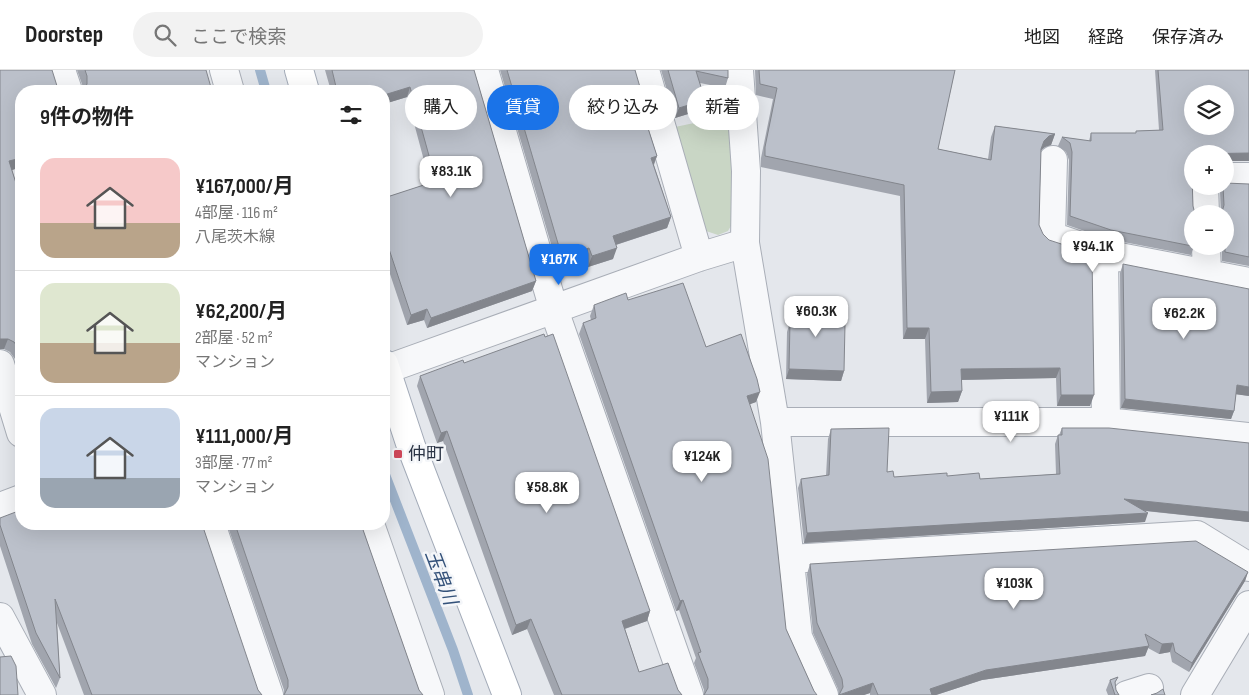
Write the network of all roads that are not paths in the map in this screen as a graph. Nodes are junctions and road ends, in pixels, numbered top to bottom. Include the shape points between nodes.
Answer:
1 (61, 70) edge
2 (224, 70) edge
3 (299, 70) edge
4 (484, 70) edge
5 (645, 70) edge
6 (739, 70) edge
7 (66, 85) edge
8 (228, 85) edge
9 (303, 85) edge
10 (1053, 160) dead end
11 (1234, 177) edge
12 (1249, 177) edge
13 (745, 243) junction
14 (1104, 254) junction
15 (1206, 255) edge
16 (699, 257) junction
17 (1207, 274) junction
18 (1249, 282) edge
19 (554, 310) junction
20 (0, 364) edge
21 (390, 366) edge
22 (390, 385) edge
23 (15, 414) edge
24 (775, 422) junction
25 (1106, 422) junction
26 (1249, 437) edge
27 (15, 502) edge
28 (0, 508) edge
29 (213, 530) edge
30 (372, 530) edge
31 (790, 559) junction
32 (1249, 567) edge
33 (1249, 605) edge
34 (0, 617) edge
35 (42, 695) edge
36 (269, 695) edge
37 (430, 695) edge
38 (506, 695) edge
39 (689, 695) edge
40 (824, 695) edge
41 (1195, 695) edge

1 - 7 street
2 - 8 street
3 - 9 main road
4 - 19 street
5 - 16 street
6 - 13 street via 746,171
10 - 14 street via 1051,236
11 - 12 street
13 - 16 street
13 - 24 street
14 - 17 street
14 - 25 street
15 - 17 street
16 - 19 street
17 - 18 street
19 - 21 street
19 - 39 street
20 - 23 street
22 - 38 main road
24 - 25 street
24 - 31 street
25 - 26 street
27 - 28 street
29 - 36 street
30 - 37 street
31 - 32 street via 1197,535
31 - 40 street via 798,637
33 - 41 street
34 - 35 street

